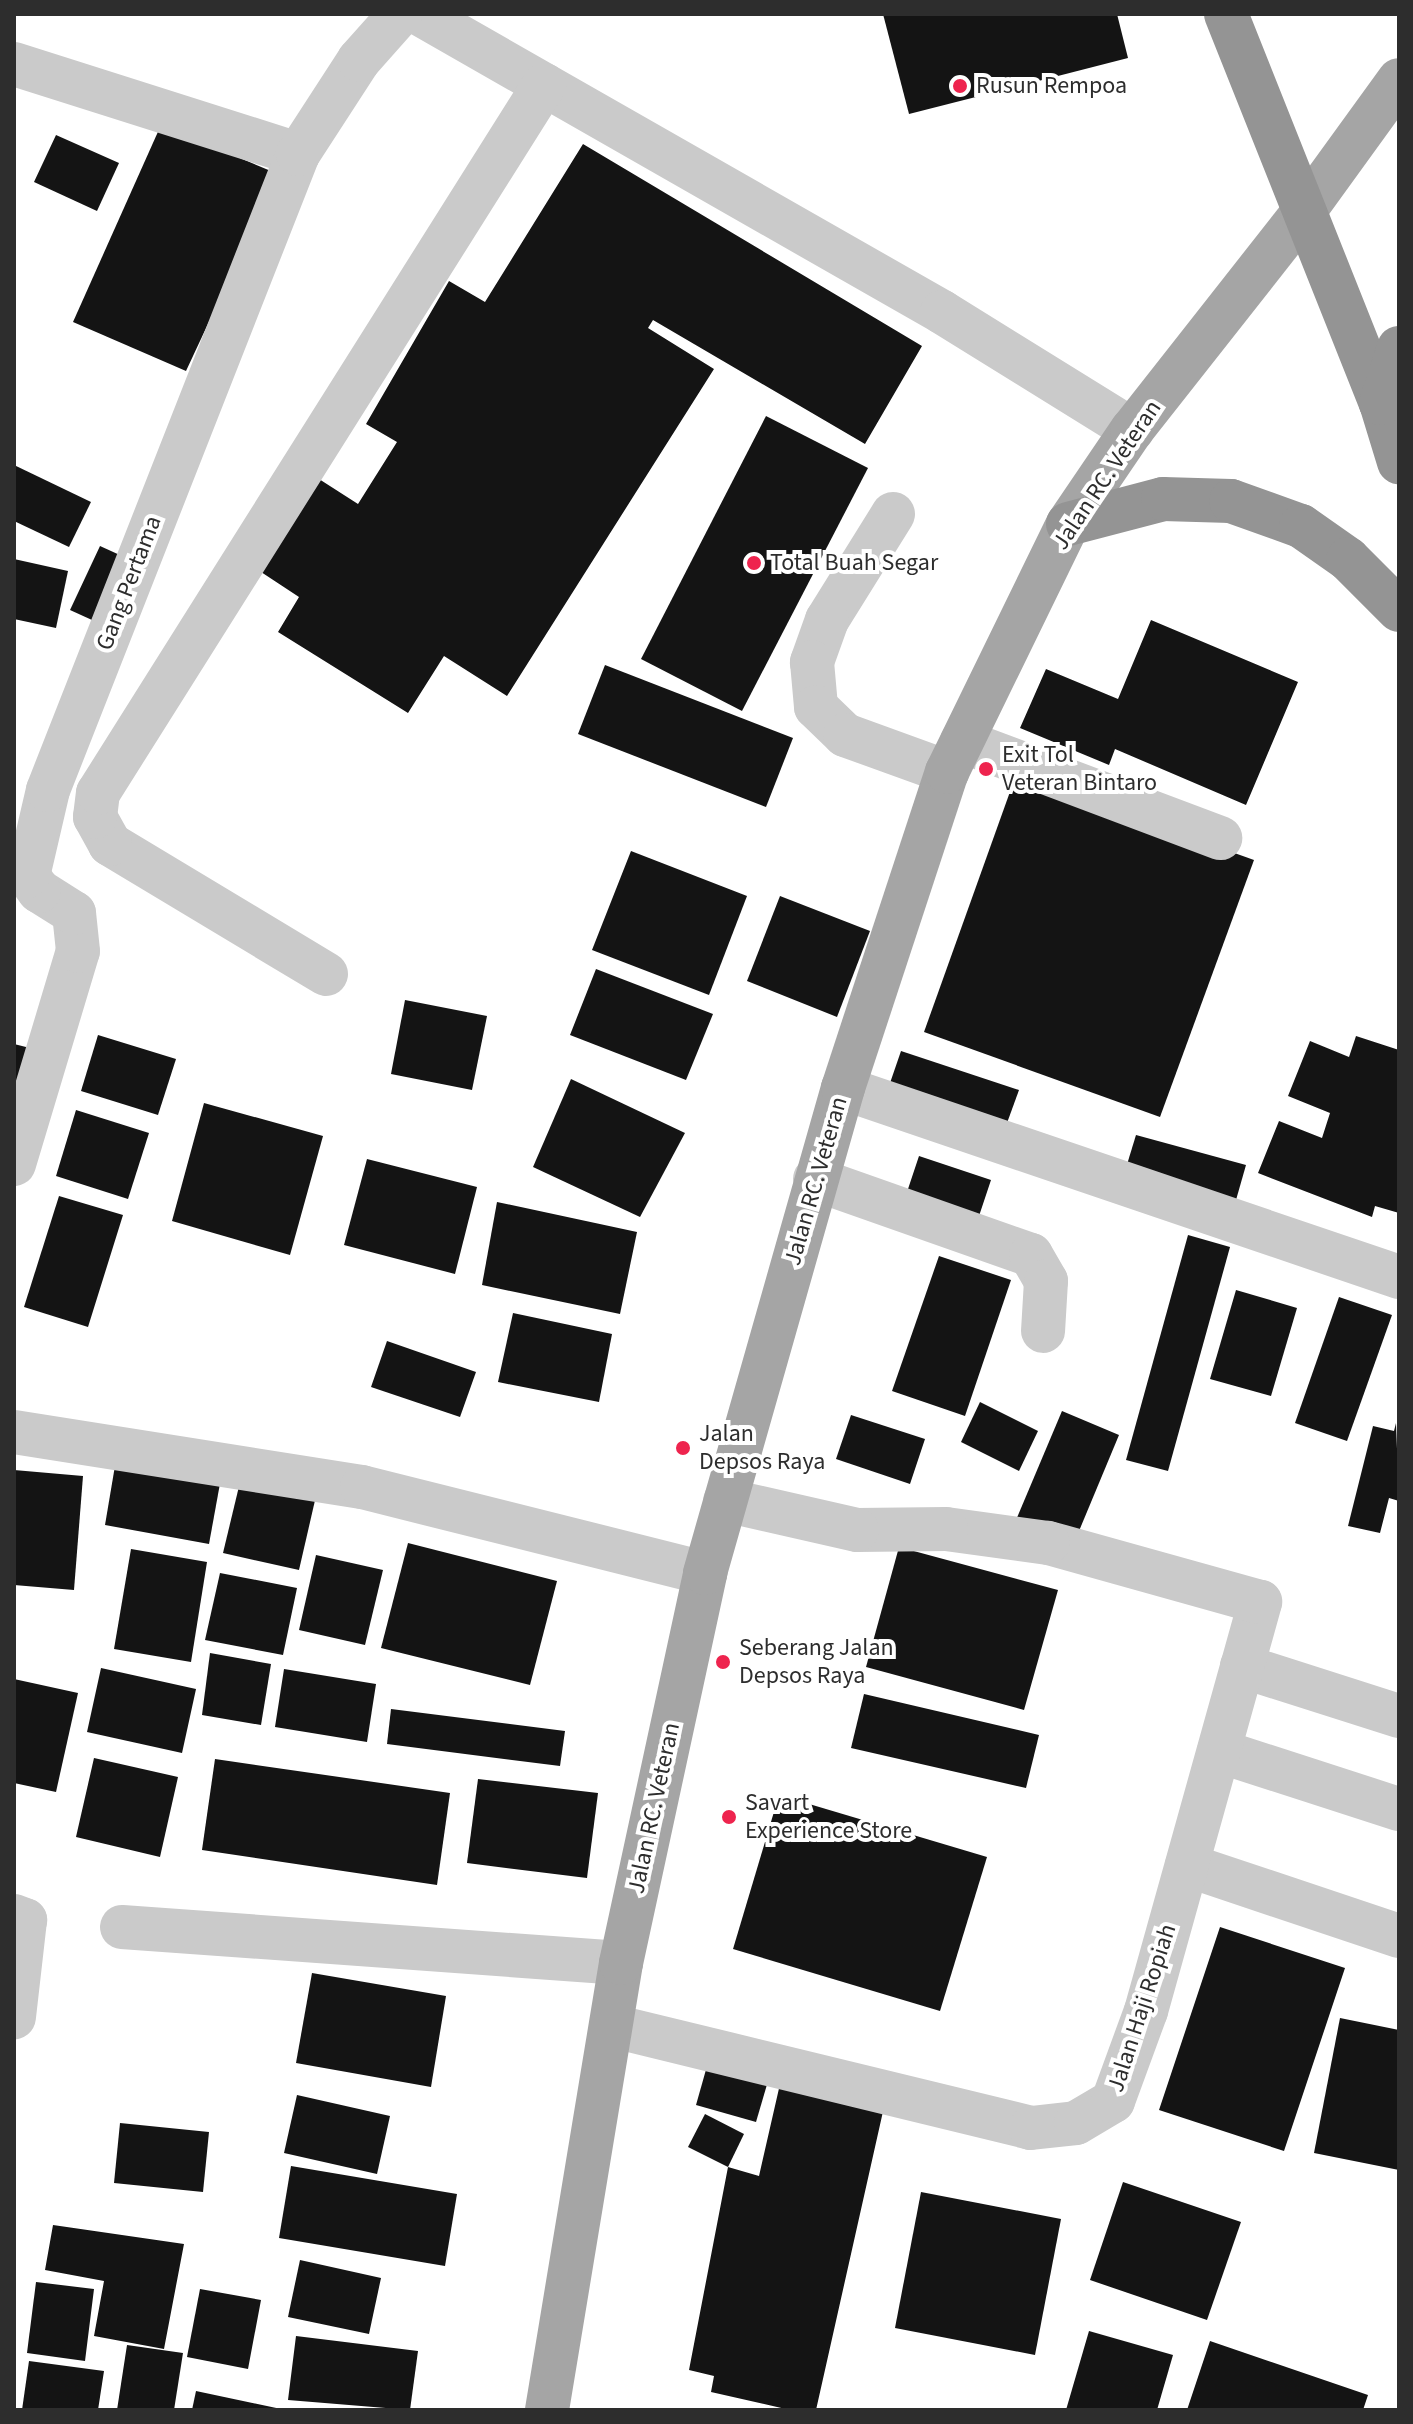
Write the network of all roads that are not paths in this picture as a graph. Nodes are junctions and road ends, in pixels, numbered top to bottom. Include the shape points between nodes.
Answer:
1 (400, 14) edge
2 (420, 14) edge
3 (1226, 14) edge
4 (14, 64) edge
5 (1399, 80) edge
6 (544, 85) junction
7 (298, 154) junction
8 (1302, 214) junction
9 (1399, 348) edge
10 (1381, 403) junction
11 (1132, 430) junction
12 (1399, 462) edge
13 (893, 514) dead end
14 (1068, 524) junction
15 (1399, 610) edge
16 (954, 756) junction
17 (1220, 838) dead end
18 (326, 974) dead end
19 (843, 1088) junction
20 (14, 1164) edge
21 (815, 1179) junction
22 (1399, 1277) edge
23 (1043, 1331) dead end
24 (14, 1432) edge
25 (725, 1500) junction
26 (705, 1573) junction
27 (1242, 1666) junction
28 (1399, 1716) edge
29 (1219, 1751) junction
30 (1399, 1809) edge
31 (1187, 1865) junction
32 (14, 1916) edge
33 (122, 1927) dead end
34 (1399, 1936) edge
35 (621, 1963) junction
36 (14, 2017) edge
37 (613, 2026) junction
38 (547, 2410) edge

1 - 7 street, Gang Pertama via 359,60
2 - 6 street
3 - 8 highway
4 - 7 street
5 - 8 main road, Jalan RC. Veteran
6 - 11 street via 942,312
6 - 18 street via 98,793 95,817 110,844
7 - 20 street, Gang Pertama via 48,790 28,876 39,891 74,913 78,951
8 - 10 highway
8 - 11 main road, Jalan RC. Veteran
9 - 10 highway
10 - 12 highway
11 - 14 main road, Jalan RC. Veteran
13 - 16 street via 827,620 812,662 816,707 845,735
14 - 15 highway via 1163,499 1231,501 1301,526 1348,559
14 - 16 main road, Jalan RC. Veteran
16 - 17 street
16 - 19 main road, Jalan RC. Veteran
19 - 21 main road, Jalan RC. Veteran
19 - 22 street
21 - 23 street via 1031,1255 1046,1281
21 - 25 main road, Jalan RC. Veteran
24 - 26 street via 362,1487
25 - 26 main road, Jalan RC. Veteran
25 - 27 street, Jalan Haji Ropiah via 822,1524 884,1532 946,1529 1048,1543 1260,1602
26 - 35 main road, Jalan RC. Veteran
27 - 28 street
27 - 29 street, Jalan Haji Ropiah
29 - 30 street
29 - 31 street, Jalan Haji Ropiah
31 - 34 street
31 - 37 street, Jalan Haji Ropiah via 1146,2011 1113,2101 1076,2123 1031,2128
32 - 36 street via 25,1920
33 - 35 street
35 - 37 main road, Jalan RC. Veteran
37 - 38 main road, Jalan RC. Veteran

